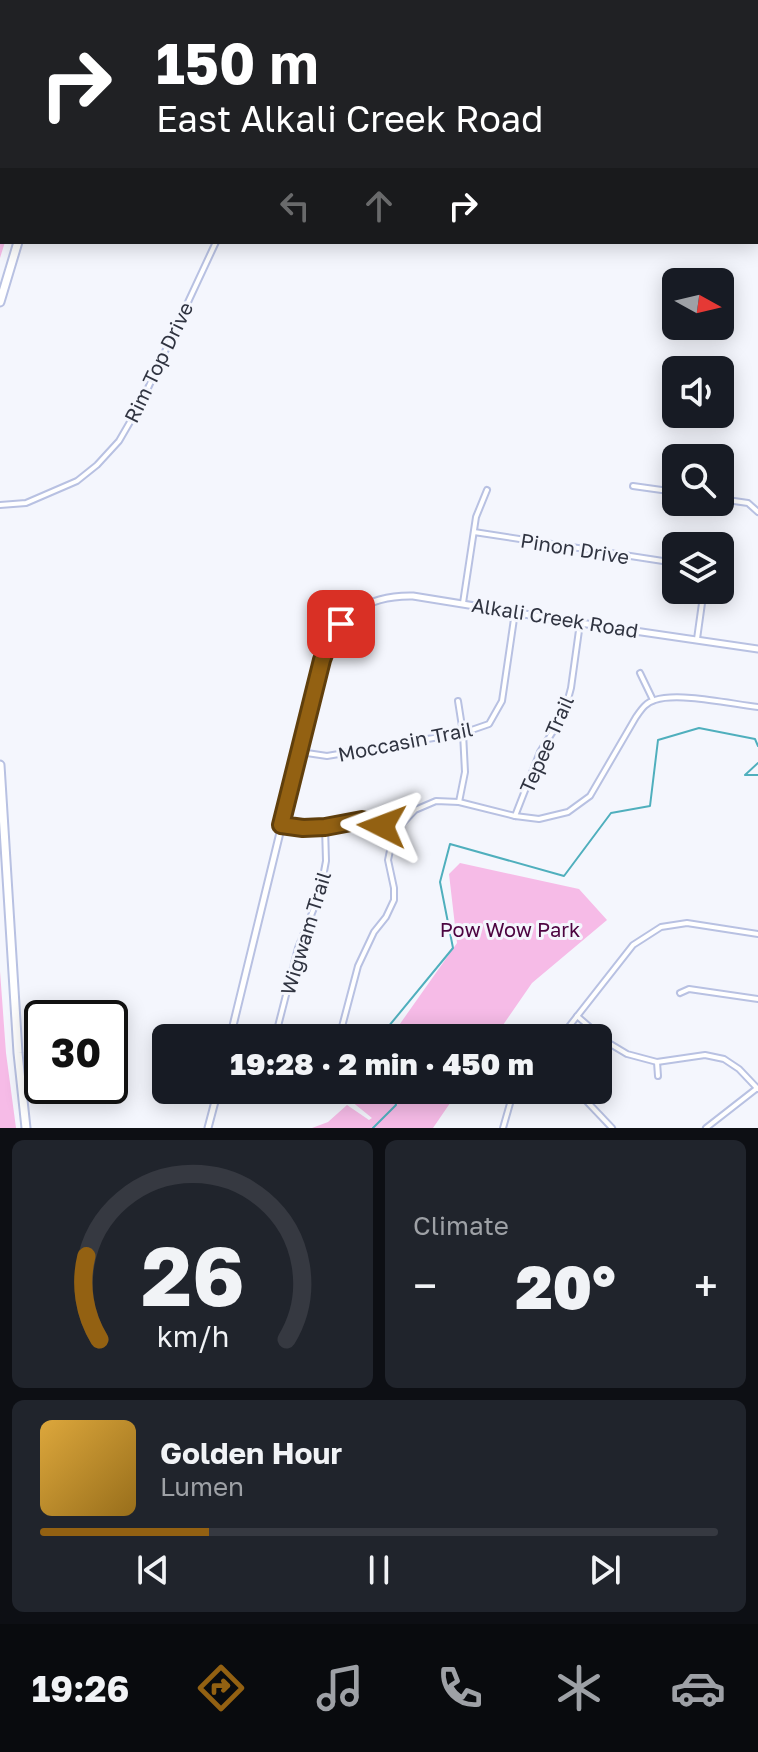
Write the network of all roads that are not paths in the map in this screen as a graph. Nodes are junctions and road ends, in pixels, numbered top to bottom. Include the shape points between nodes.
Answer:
1 (17, 244) edge
2 (215, 244) edge
3 (0, 302) edge
4 (633, 486) dead end
5 (487, 490) dead end
6 (662, 490) edge
7 (734, 501) edge
8 (0, 505) edge
9 (758, 512) edge
10 (474, 532) junction
11 (662, 561) edge
12 (463, 603) junction
13 (702, 604) edge
14 (515, 612) junction
15 (580, 623) junction
16 (697, 639) junction
17 (758, 649) edge
18 (640, 673) dead end
19 (653, 700) junction
20 (458, 701) dead end
21 (758, 707) edge
22 (463, 733) junction
23 (300, 752) junction
24 (0, 765) edge
25 (459, 802) junction
26 (515, 816) junction
27 (281, 825) junction
28 (325, 827) junction
29 (394, 832) junction
30 (758, 934) edge
31 (680, 993) dead end
32 (758, 999) edge
33 (577, 1016) junction
34 (233, 1024) edge
35 (279, 1024) edge
36 (343, 1024) edge
37 (571, 1024) edge
38 (657, 1062) junction
39 (658, 1076) dead end
40 (758, 1088) edge
41 (214, 1104) edge
42 (510, 1104) edge
43 (589, 1104) edge
44 (26, 1128) edge
45 (208, 1128) edge
46 (503, 1128) edge
47 (612, 1128) edge
48 (706, 1128) edge

1 - 3 highway
2 - 8 street, Rim Top Drive via 119,441 77,481 26,503
4 - 6 street
5 - 10 street
7 - 9 street via 748,503
10 - 11 street, Pinon Drive
10 - 12 street
12 - 14 street, Alkali Creek Road
12 - 23 street, Alkali Creek Road via 396,596 354,612 328,644
13 - 16 street
14 - 15 street, Alkali Creek Road
14 - 22 street, Moccasin Trail via 502,701 489,724
15 - 16 street, Alkali Creek Road
15 - 26 street, Tepee Trail via 564,714 540,752
16 - 17 street, Alkali Creek Road
18 - 19 street
19 - 21 street via 688,698
19 - 26 street via 636,717 590,796 568,812 539,819
20 - 22 street
22 - 23 street, Moccasin Trail via 327,756
22 - 25 street via 465,772
23 - 27 street
24 - 44 highway
25 - 26 street
25 - 29 street via 436,801 415,810
27 - 28 street
27 - 34 street
28 - 29 street via 362,820
28 - 35 street, Wigwam Trail via 320,893 298,948
29 - 36 street via 388,860 394,900 358,966
30 - 33 street via 687,923 661,927 633,945
31 - 32 street via 689,989
33 - 37 street
33 - 38 street via 627,1054
38 - 39 street
38 - 40 street via 705,1055 724,1059
40 - 48 street
41 - 45 street
42 - 46 street
43 - 47 street

